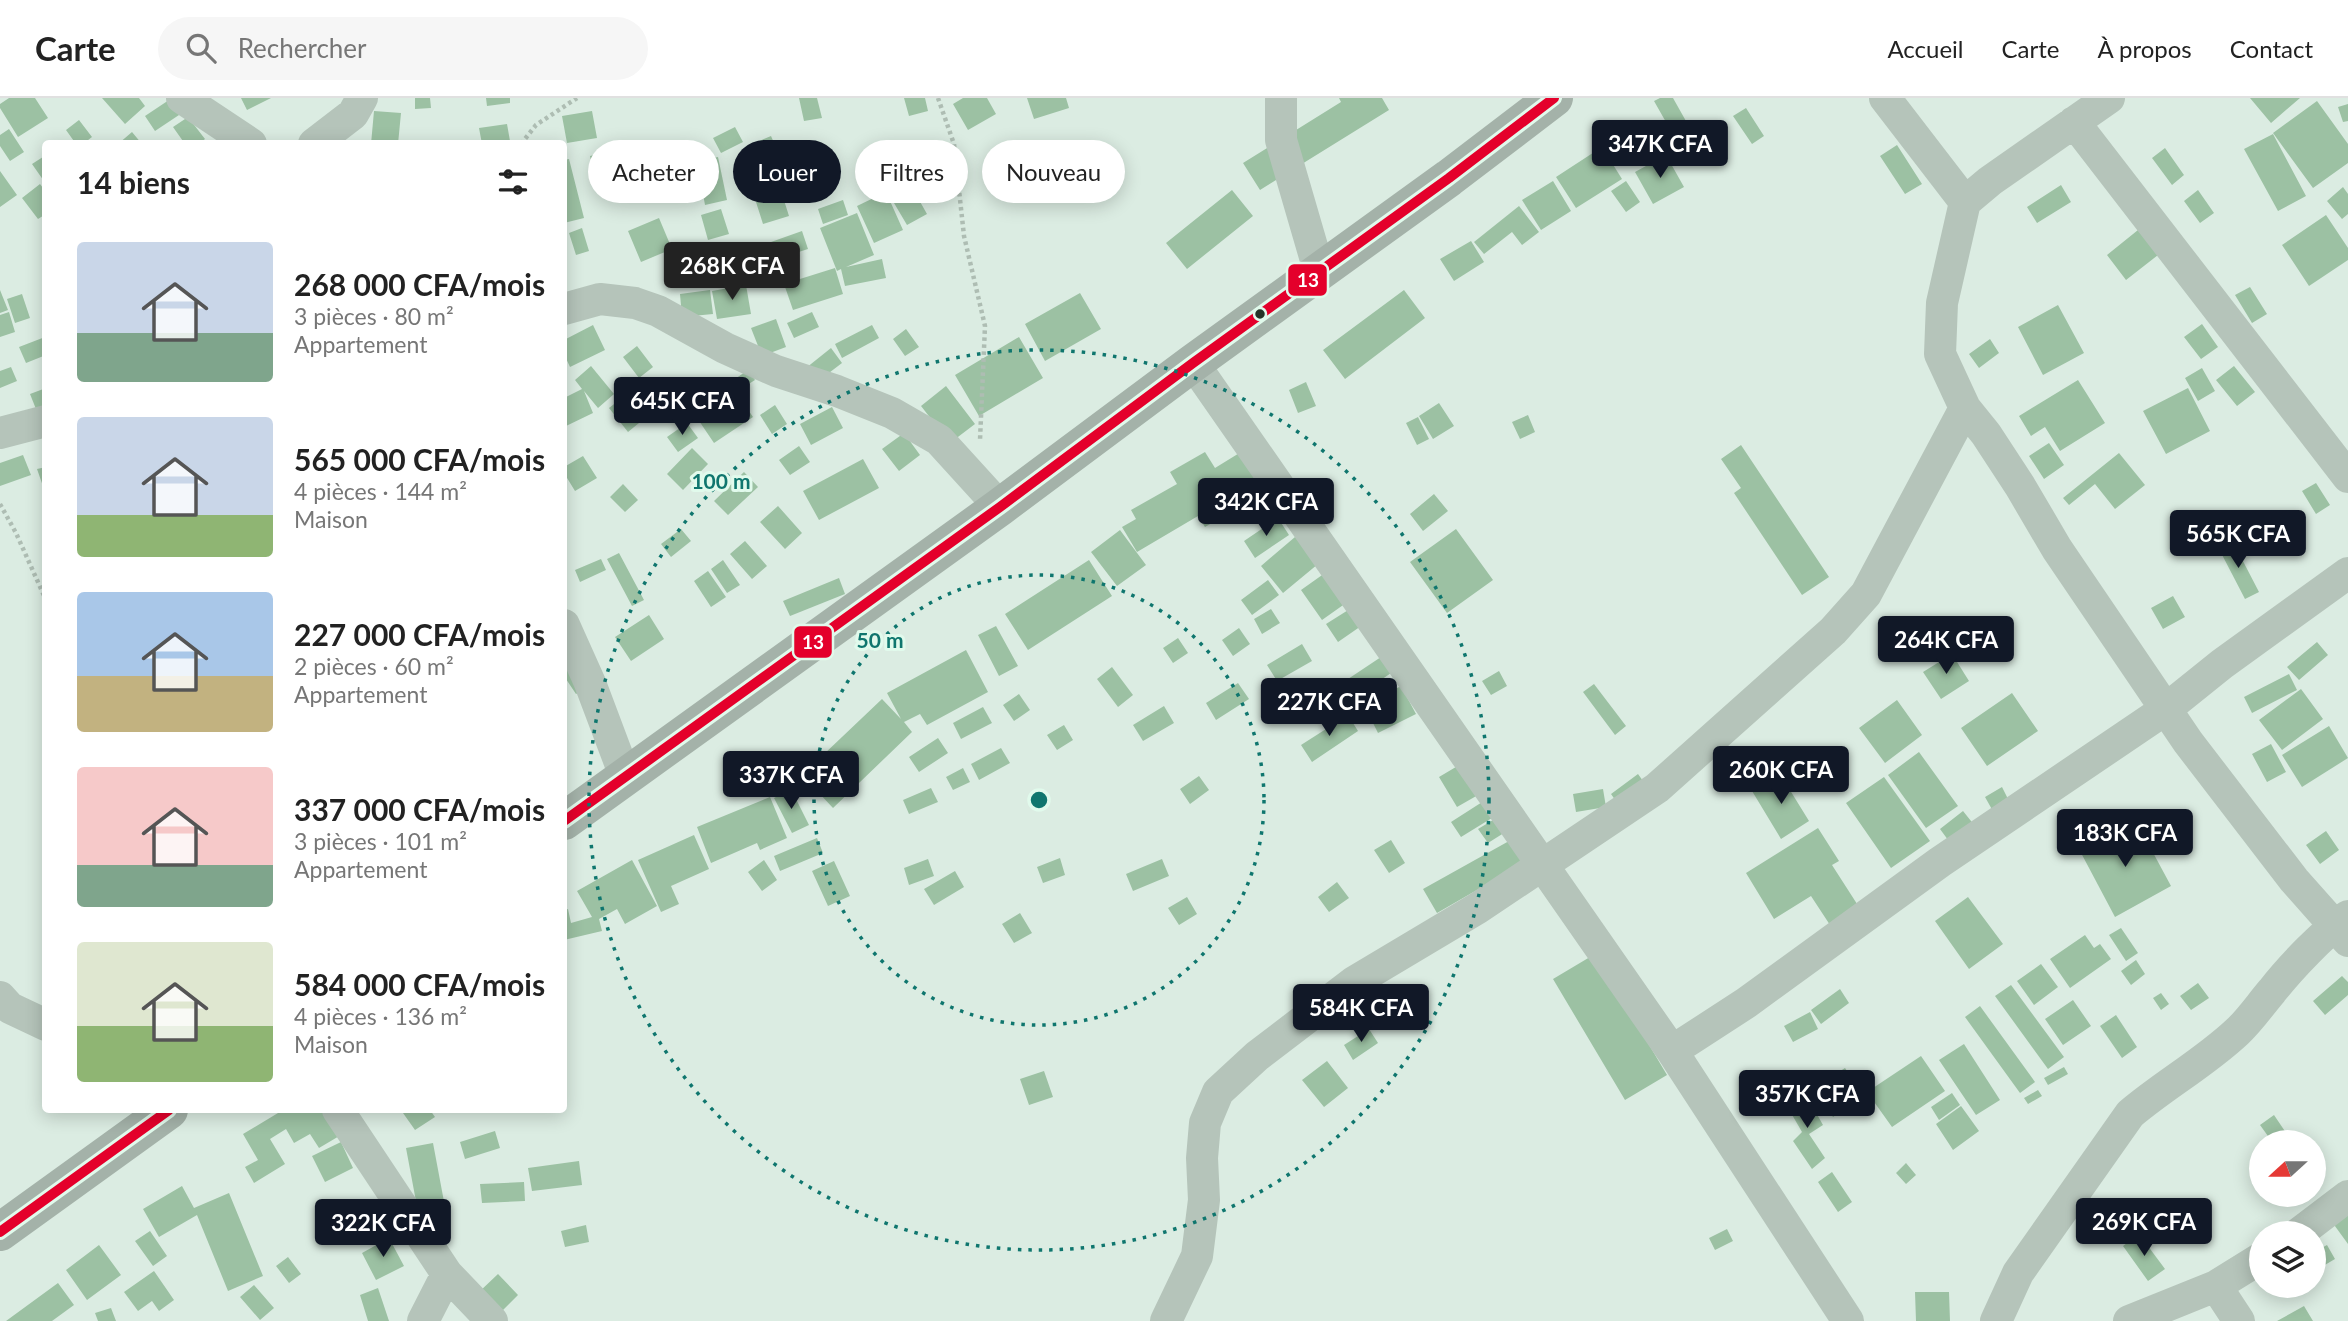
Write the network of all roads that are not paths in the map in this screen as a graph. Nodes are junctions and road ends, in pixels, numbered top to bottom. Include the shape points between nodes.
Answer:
1 (183, 98) edge
2 (362, 98) edge
3 (1281, 98) edge
4 (1554, 98) edge
5 (1885, 98) edge
6 (2109, 98) edge
7 (2074, 122) junction
8 (245, 140) edge
9 (319, 140) edge
10 (1965, 202) junction
11 (1320, 274) junction
12 (567, 308) edge
13 (1193, 363) junction
14 (1965, 408) junction
15 (42, 422) edge
16 (0, 433) edge
17 (2348, 477) edge
18 (990, 495) junction
19 (2348, 573) edge
20 (567, 632) edge
21 (2166, 709) junction
22 (625, 776) junction
23 (567, 819) edge
24 (1542, 867) junction
25 (2344, 927) edge
26 (0, 997) edge
27 (42, 1023) edge
28 (1672, 1051) junction
29 (165, 1113) edge
30 (340, 1113) edge
31 (2348, 1196) edge
32 (2315, 1221) edge
33 (0, 1232) edge
34 (2249, 1265) edge
35 (447, 1274) junction
36 (2216, 1286) junction
37 (423, 1321) edge
38 (492, 1321) edge
39 (1166, 1321) edge
40 (1848, 1321) edge
41 (1996, 1321) edge
42 (2129, 1321) edge
43 (2239, 1321) edge

1 - 8 street
2 - 9 street via 353,114
3 - 11 street via 1281,140
4 - 11 main road
5 - 10 street
6 - 7 street
7 - 10 street
7 - 17 street
10 - 14 street via 1942,303 1940,354
11 - 13 main road
12 - 18 street via 600,299 635,303 776,371 892,413 939,440
13 - 18 main road
13 - 24 street
14 - 21 street
14 - 24 street via 1866,594 1841,622 1657,788
15 - 16 street
18 - 22 main road
19 - 21 street
20 - 22 street
21 - 25 street via 2294,880
21 - 28 street
22 - 23 main road
24 - 28 street
24 - 39 street via 1354,982 1218,1092 1205,1123 1204,1200 1197,1256
25 - 41 street via 2273,990 2238,1031 2130,1114 2018,1273
26 - 27 street via 10,1008
28 - 40 street
29 - 33 main road
30 - 35 street
31 - 32 street
34 - 36 street
35 - 37 street
35 - 38 street
36 - 42 street
36 - 43 street

